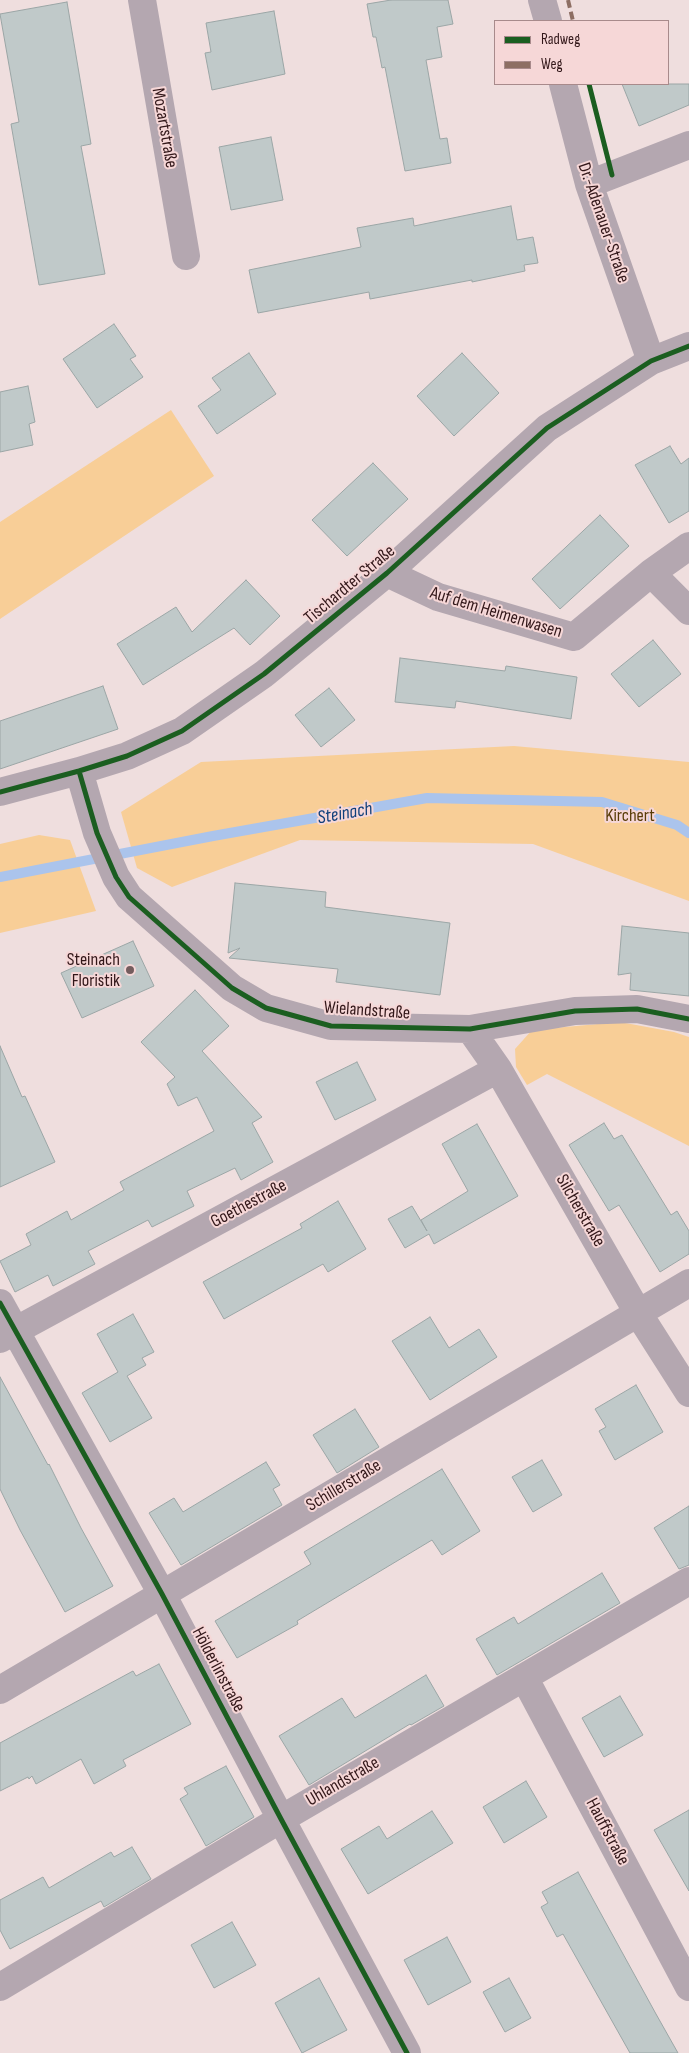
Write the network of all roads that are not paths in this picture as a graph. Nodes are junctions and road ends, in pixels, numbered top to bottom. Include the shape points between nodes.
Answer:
1 (142, 0) edge
2 (542, 0) edge
3 (548, 20) edge
4 (563, 85) edge
5 (689, 145) edge
6 (589, 184) junction
7 (186, 256) dead end
8 (689, 346) edge
9 (651, 361) junction
10 (689, 546) edge
11 (651, 572) junction
12 (387, 573) junction
13 (689, 611) edge
14 (79, 771) junction
15 (0, 792) edge
16 (689, 1019) edge
17 (470, 1029) junction
18 (498, 1069) junction
19 (689, 1283) edge
20 (0, 1303) edge
21 (638, 1313) junction
22 (7, 1335) edge
23 (689, 1393) edge
24 (689, 1581) edge
25 (162, 1594) junction
26 (524, 1677) junction
27 (0, 1690) edge
28 (280, 1819) junction
29 (0, 1987) edge
30 (689, 1987) edge
31 (407, 2053) edge

1 - 7 street, Mozartstraße
2 - 3 street
4 - 6 street, Dr.-Adenauer-Straße
5 - 6 street
6 - 9 street, Dr.-Adenauer-Straße
8 - 9 street, Tischardter Straße
9 - 12 street, Tischardter Straße via 547,428
10 - 11 street
11 - 12 street, Auf dem Heimenwasen via 574,637 438,598
11 - 13 street
12 - 14 street, Tischardter Straße via 264,674 182,731 127,756
14 - 15 street, Tischardter Straße
14 - 17 street, Wielandstraße via 97,833 116,877 129,897 232,988 266,1008 332,1026
16 - 17 street, Wielandstraße via 637,1008 575,1011
17 - 18 street, Silcherstraße
18 - 21 street, Silcherstraße
18 - 22 street, Goethestraße
19 - 21 street, Schillerstraße
20 - 22 street, Hölderlinstraße
21 - 23 street, Silcherstraße
21 - 25 street, Schillerstraße
22 - 25 street, Hölderlinstraße
24 - 26 street, Uhlandstraße
25 - 27 street, Schillerstraße
25 - 28 street, Hölderlinstraße
26 - 28 street, Uhlandstraße
26 - 30 street, Hauffstraße
28 - 29 street, Uhlandstraße
28 - 31 street, Hölderlinstraße

